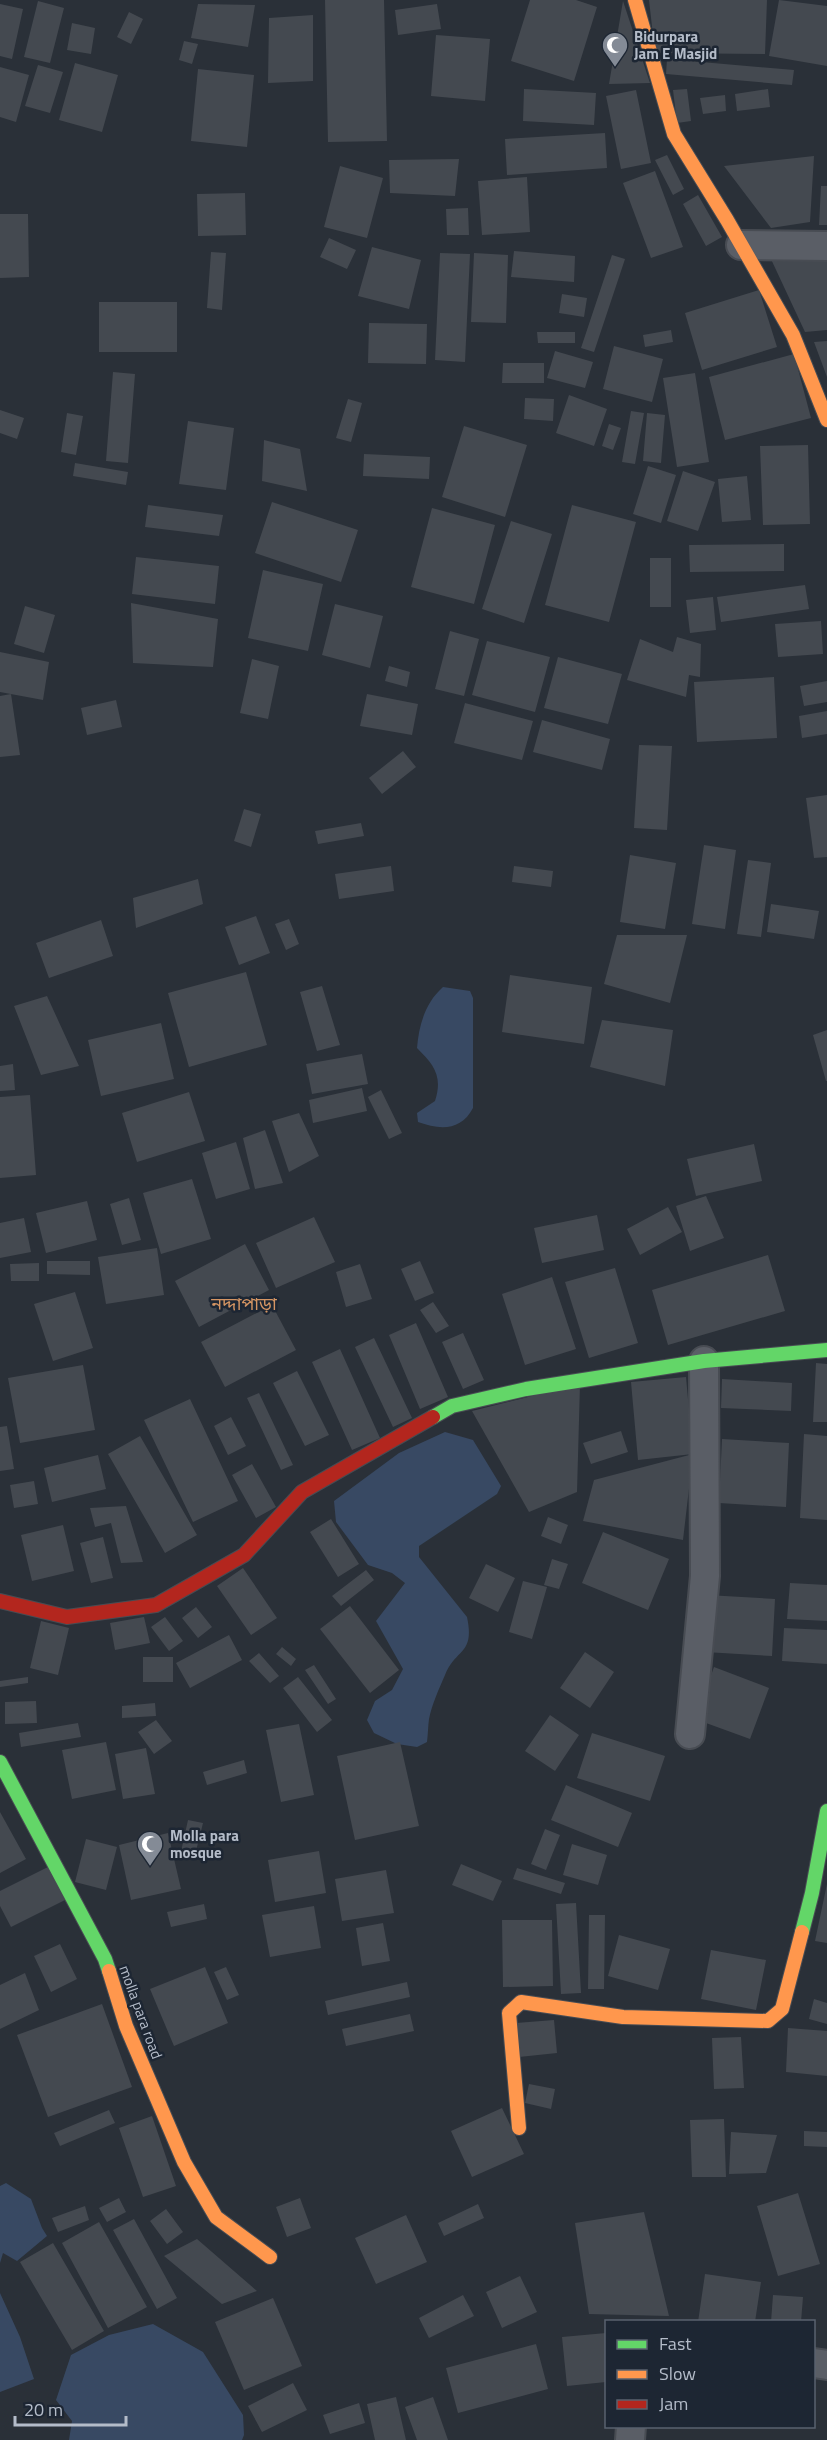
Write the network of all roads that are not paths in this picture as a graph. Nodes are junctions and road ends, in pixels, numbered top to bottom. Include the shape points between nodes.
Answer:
1 (635, 0) edge
2 (741, 245) junction
3 (827, 246) edge
4 (827, 420) edge
5 (827, 1350) edge
6 (704, 1361) junction
7 (0, 1600) edge
8 (690, 1734) dead end
9 (0, 1762) edge
10 (827, 1811) edge
11 (519, 2128) dead end
12 (270, 2257) dead end

1 - 2 street via 674,134
2 - 3 street
2 - 4 street via 793,335
5 - 6 street
6 - 7 street via 526,1389 452,1406 302,1492 244,1556 156,1605 67,1617
6 - 8 street via 705,1576
9 - 12 street, molla para road via 105,1959 126,2026 184,2162 216,2217
10 - 11 street via 812,1893 782,2009 768,2021 624,2017 521,2002 509,2013

